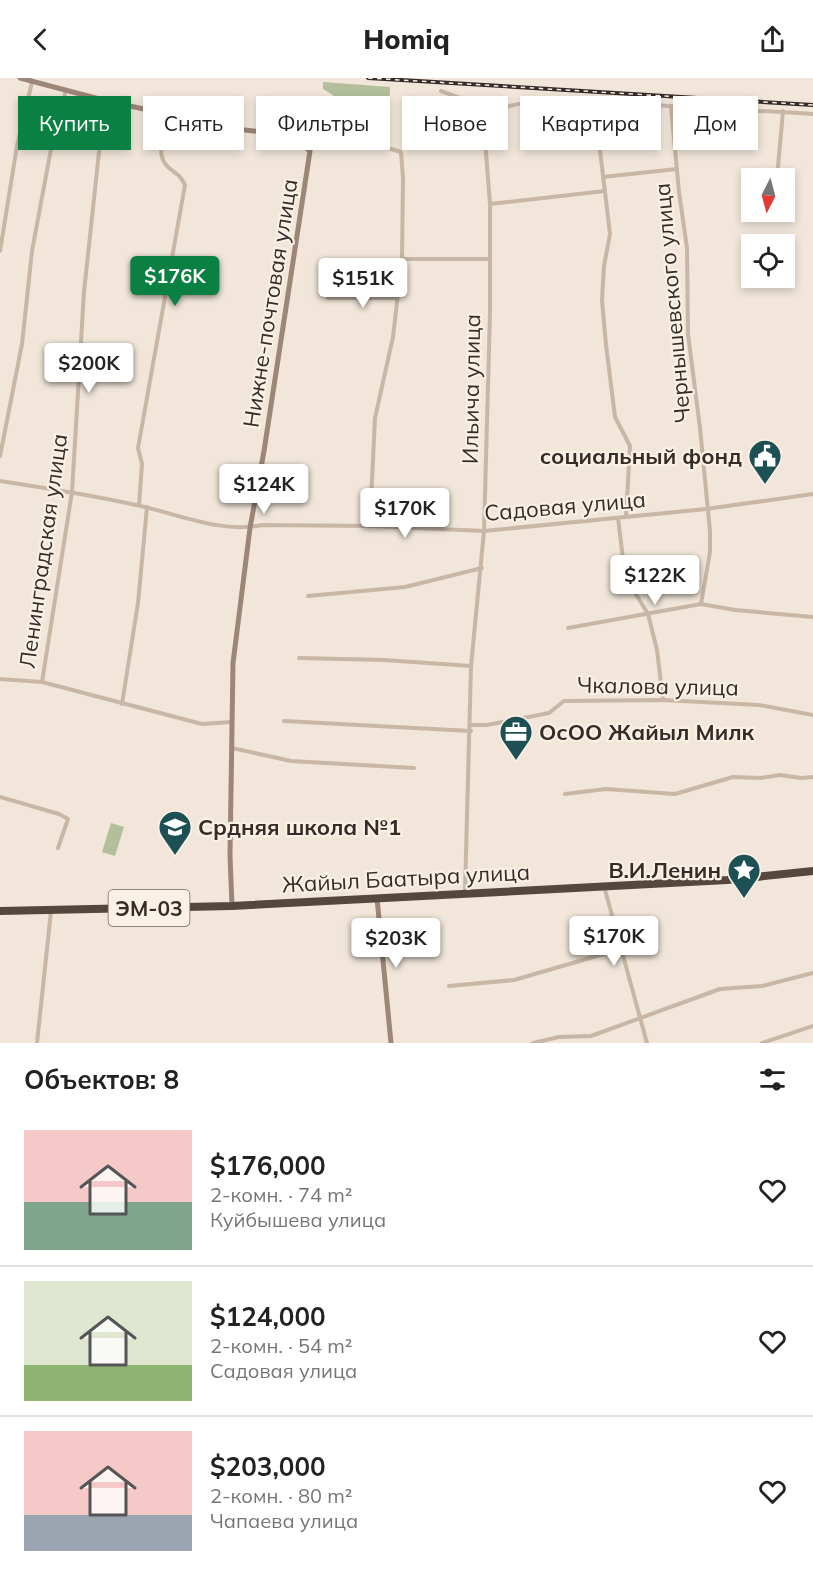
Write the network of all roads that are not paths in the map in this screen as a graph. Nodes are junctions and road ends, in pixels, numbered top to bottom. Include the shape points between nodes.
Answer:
1 (20, 78) edge
2 (32, 82) junction
3 (66, 90) junction
4 (441, 91) dead end
5 (88, 96) edge
6 (454, 96) edge
7 (661, 105) edge
8 (671, 106) junction
9 (783, 111) junction
10 (813, 114) edge
11 (390, 149) edge
12 (99, 150) edge
13 (162, 150) edge
14 (309, 150) edge
15 (485, 150) edge
16 (600, 150) edge
17 (778, 168) edge
18 (677, 169) junction
19 (603, 177) junction
20 (605, 191) junction
21 (489, 204) junction
22 (0, 251) edge
23 (402, 259) junction
24 (489, 259) junction
25 (328, 298) dead end
26 (398, 298) junction
27 (0, 456) edge
28 (0, 482) edge
29 (72, 492) junction
30 (813, 494) edge
31 (139, 505) junction
32 (147, 507) junction
33 (706, 509) junction
34 (626, 517) junction
35 (618, 518) junction
36 (372, 526) junction
37 (250, 528) junction
38 (484, 531) junction
39 (482, 568) junction
40 (308, 596) dead end
41 (701, 604) junction
42 (648, 614) junction
43 (813, 617) edge
44 (568, 628) dead end
45 (299, 658) dead end
46 (471, 666) junction
47 (0, 679) edge
48 (42, 682) junction
49 (663, 700) junction
50 (123, 704) junction
51 (813, 715) edge
52 (284, 721) dead end
53 (232, 723) junction
54 (471, 725) junction
55 (471, 731) junction
56 (232, 748) junction
57 (414, 768) dead end
58 (813, 777) edge
59 (565, 794) dead end
60 (0, 796) edge
61 (58, 848) dead end
62 (813, 871) edge
63 (604, 885) junction
64 (465, 893) junction
65 (377, 898) junction
66 (232, 901) junction
67 (51, 910) junction
68 (0, 911) edge
69 (621, 949) junction
70 (813, 973) edge
71 (449, 986) dead end
72 (639, 1018) junction
73 (813, 1026) edge
74 (37, 1043) edge
75 (391, 1043) edge
76 (533, 1043) edge
77 (647, 1043) edge
78 (764, 1043) edge

1 - 2 street
2 - 3 street
2 - 22 street via 16,146
3 - 5 street
3 - 27 street via 32,251 22,344
4 - 6 street
7 - 8 street
8 - 9 street
8 - 18 street, Чернышевского улица
9 - 10 street
9 - 17 street
11 - 23 street via 401,152
12 - 29 street, Ленинградская улица via 84,292
13 - 31 street via 166,166 180,175 185,185 138,448 142,464
14 - 37 street, Нижне-почтовая улица
15 - 21 street, Ильича улица
16 - 19 street
18 - 19 street
18 - 33 street, Чернышевского улица via 687,248 687,334
19 - 20 street
20 - 21 street
20 - 34 street via 610,234 602,300 615,417 630,446
21 - 24 street, Ильича улица
23 - 24 street
23 - 26 street
24 - 38 street, Ильича улица
25 - 26 street
26 - 36 street via 375,418
28 - 29 street, Садовая улица
29 - 31 street, Садовая улица
29 - 48 street, Ленинградская улица
30 - 33 street, Садовая улица
31 - 32 street, Садовая улица
32 - 37 street, Садовая улица via 213,524
32 - 50 street
33 - 34 street, Садовая улица
33 - 41 street, Чернышевского улица via 710,552
34 - 35 street, Садовая улица
35 - 38 street, Садовая улица
35 - 42 street via 628,577
36 - 37 street, Садовая улица
36 - 38 street, Садовая улица
37 - 53 street, Нижне-почтовая улица via 232,663
38 - 39 street, Ильича улица
39 - 40 street via 405,587
39 - 46 street, Ильича улица
41 - 42 street
41 - 43 street
42 - 44 street
42 - 49 street
45 - 46 street
46 - 54 street, Ильича улица
47 - 48 street
48 - 50 street
49 - 51 street, Чкалова улица via 759,705
49 - 54 street, Чкалова улица via 564,701 549,713
50 - 53 street via 202,724
52 - 55 street
53 - 56 street, Нижне-почтовая улица
54 - 55 street, Ильича улица
55 - 64 street, Ильича улица
56 - 57 street via 291,761
56 - 66 street, Нижне-почтовая улица
58 - 59 street via 733,777 675,794 614,789
60 - 61 street via 68,819
62 - 63 highway, Жайыл Баатыра улица / ЭМ-03 via 727,880
63 - 64 highway, Жайыл Баатыра улица / ЭМ-03
63 - 69 street
64 - 65 highway, Жайыл Баатыра улица / ЭМ-03
65 - 66 highway, Жайыл Баатыра улица / ЭМ-03
65 - 75 street
66 - 67 highway, Жайыл Баатыра улица / ЭМ-03
67 - 68 highway, Жайыл Баатыра улица / ЭМ-03
67 - 74 street
69 - 71 street via 514,980
69 - 72 street
70 - 72 street via 762,986 720,989
72 - 76 street via 591,1036
72 - 77 street
73 - 78 street

